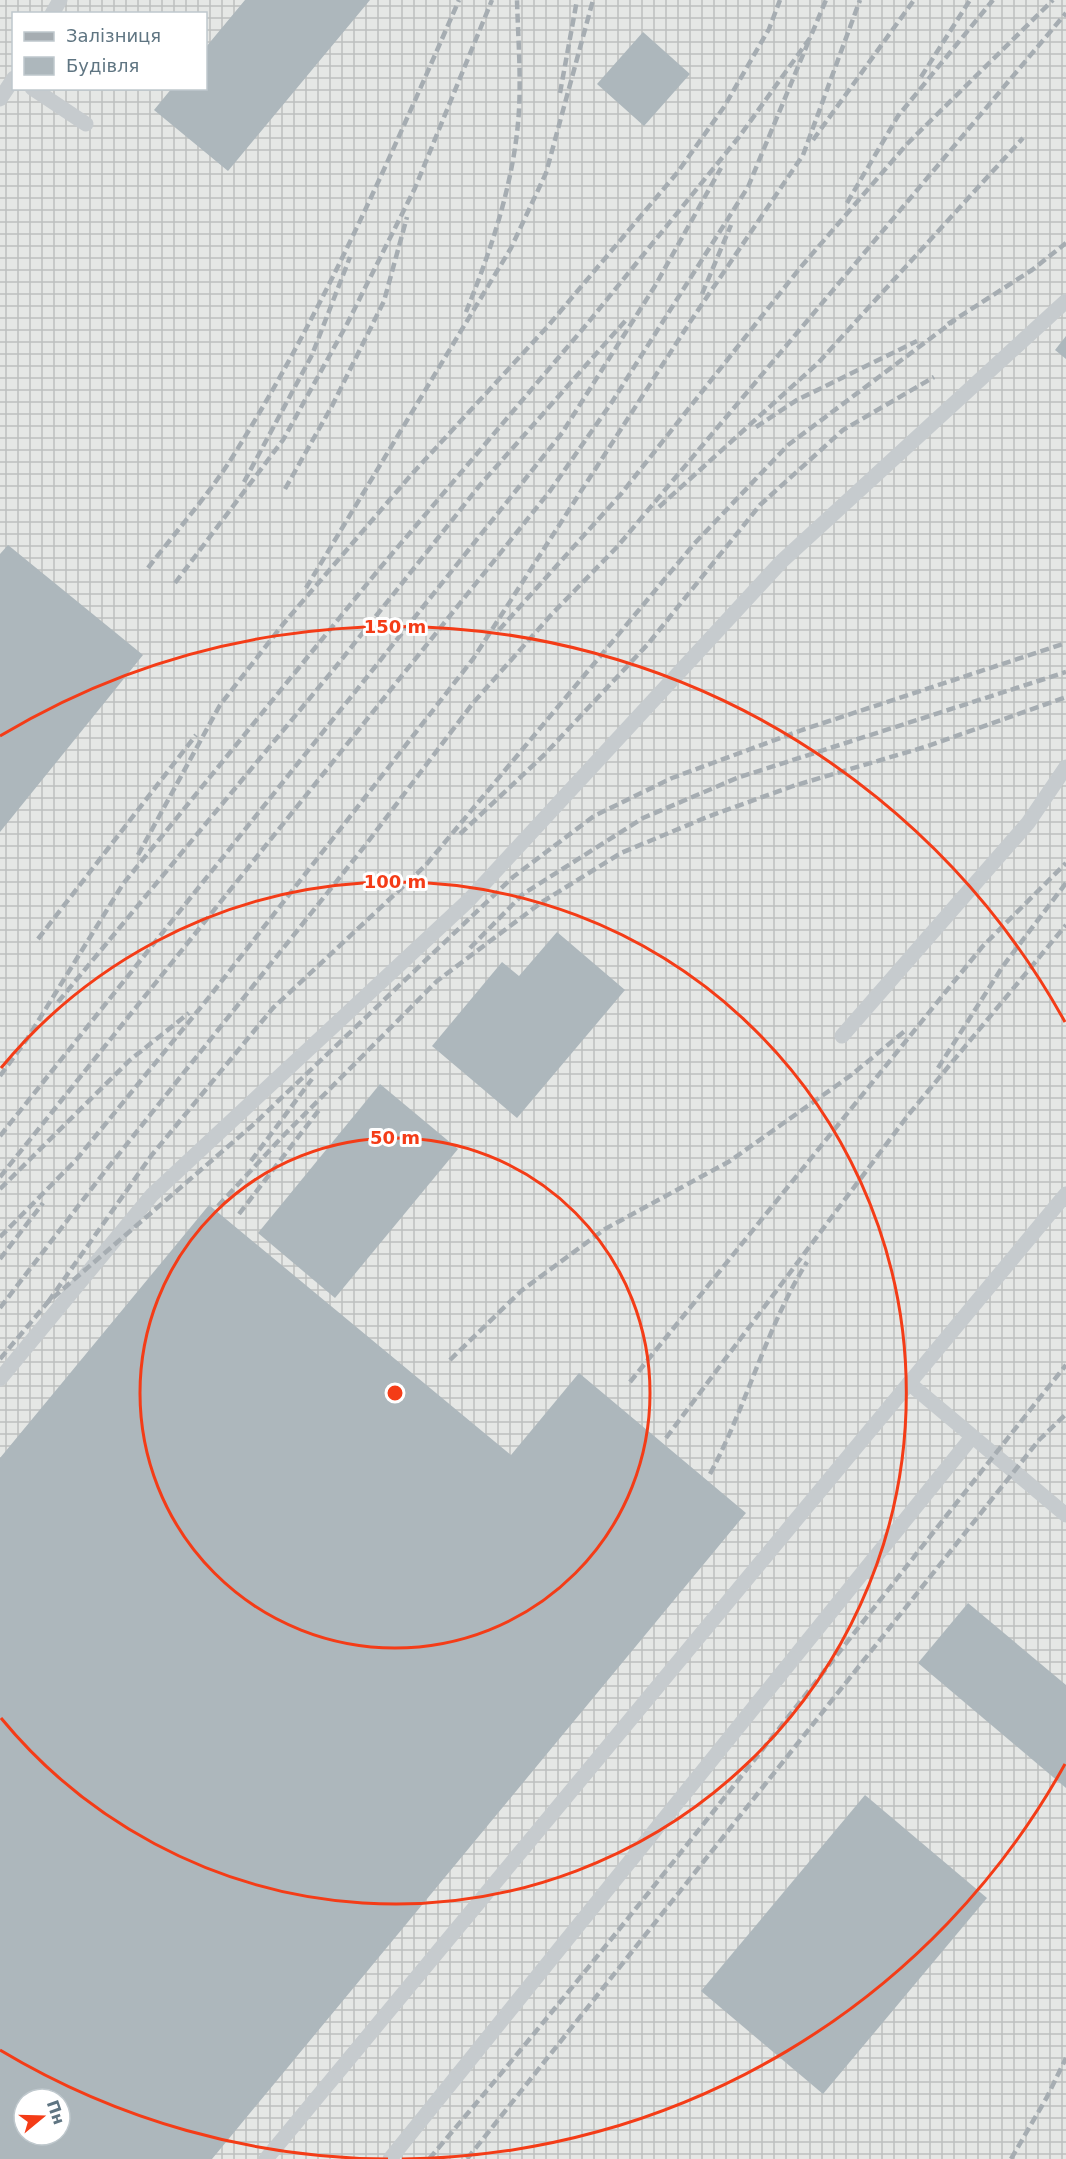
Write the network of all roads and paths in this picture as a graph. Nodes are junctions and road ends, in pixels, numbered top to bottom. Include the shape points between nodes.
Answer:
1 (12, 81) edge
2 (35, 90) edge
3 (0, 99) edge
4 (86, 124) dead end
5 (1066, 301) edge
6 (1066, 766) edge
7 (842, 1036) dead end
8 (1066, 1194) edge
9 (0, 1379) edge
10 (909, 1383) junction
11 (972, 1437) junction
12 (1066, 1515) edge
13 (266, 2159) edge
14 (390, 2159) edge

1 - 3 lane
2 - 4 lane
5 - 9 lane via 782,561 468,901 152,1195
6 - 7 lane via 1028,823
8 - 10 lane
10 - 11 lane
10 - 13 lane
11 - 12 lane
11 - 14 lane

